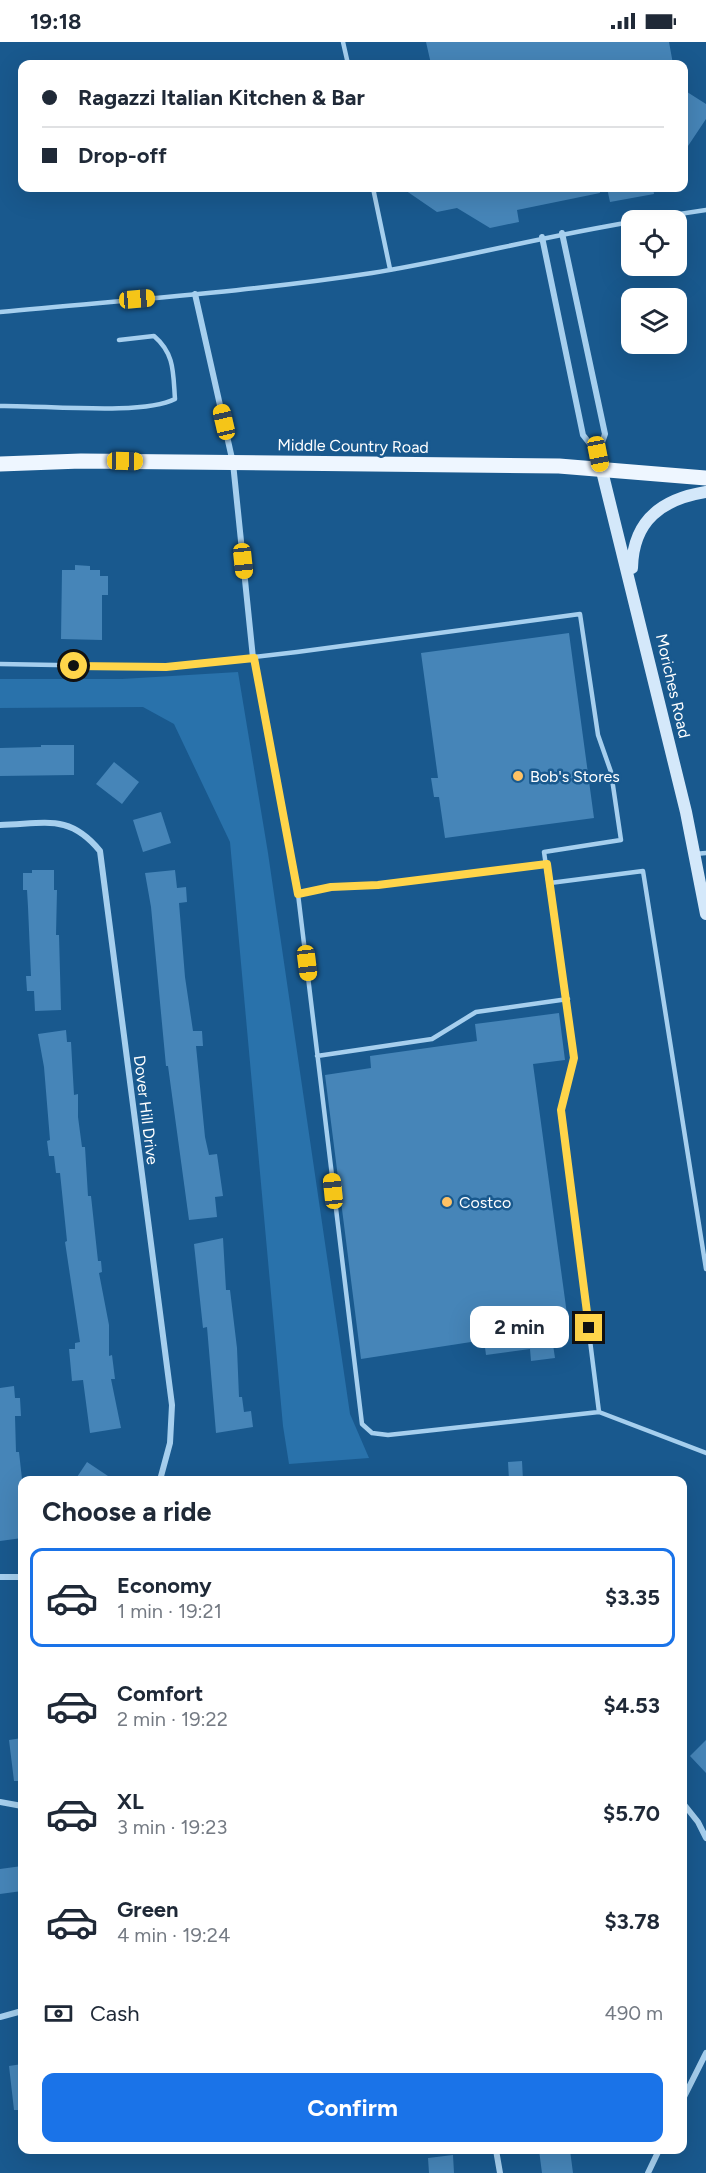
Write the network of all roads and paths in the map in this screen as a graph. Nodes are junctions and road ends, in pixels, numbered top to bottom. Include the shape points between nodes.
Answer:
1 (343, 42) edge
2 (347, 60) edge
3 (374, 192) edge
4 (706, 210) edge
5 (687, 213) edge
6 (621, 224) edge
7 (562, 233) junction
8 (542, 237) junction
9 (390, 269) junction
10 (195, 294) junction
11 (0, 312) edge
12 (119, 340) dead end
13 (0, 406) edge
14 (600, 461) junction
15 (233, 463) junction
16 (0, 464) edge
17 (706, 478) edge
18 (706, 492) edge
19 (631, 582) junction
20 (254, 658) junction
21 (0, 664) edge
22 (0, 825) edge
23 (702, 852) edge
24 (547, 864) junction
25 (549, 883) junction
26 (298, 894) junction
27 (706, 914) edge
28 (568, 999) junction
29 (317, 1056) junction
30 (706, 1269) edge
31 (599, 1412) junction
32 (706, 1453) edge
33 (161, 1476) edge
34 (0, 1577) edge
35 (18, 1577) edge
36 (0, 1802) edge
37 (18, 1805) edge
38 (687, 1808) edge
39 (706, 1838) edge
40 (18, 2012) edge
41 (0, 2017) edge
42 (706, 2053) edge
43 (687, 2092) edge
44 (497, 2154) edge
45 (657, 2154) edge
46 (500, 2173) edge
47 (648, 2173) edge

1 - 2 lane
3 - 9 lane
4 - 5 lane
6 - 7 lane
7 - 8 lane
7 - 14 street via 605,434
8 - 9 lane
8 - 14 street via 583,435
9 - 10 lane
10 - 11 lane
10 - 15 street
12 - 13 lane via 154,336 167,347 175,399 162,406 131,408
14 - 15 main road, Middle Country Road
14 - 17 main road, Middle Country Road
14 - 19 street, Moriches Road
15 - 16 main road, Middle Country Road
15 - 20 street
18 - 19 street via 680,496 648,519 632,553
19 - 23 street, Moriches Road
20 - 21 lane via 166,667
20 - 24 lane via 580,614 598,735 611,772 621,840 544,852
20 - 26 lane
22 - 33 street, Dover Hill Drive via 65,823 86,833 100,851 172,1405 170,1443
23 - 27 street, Moriches Road
24 - 25 lane
24 - 26 lane via 331,887
25 - 28 lane
25 - 30 lane via 644,871
26 - 29 lane
28 - 29 lane via 476,1012 432,1039
28 - 31 lane via 574,1058 561,1110
29 - 31 lane via 362,1424 372,1433 388,1435
31 - 32 lane
34 - 35 street
36 - 37 street
38 - 39 street
40 - 41 street
42 - 43 street
44 - 46 street
45 - 47 street

